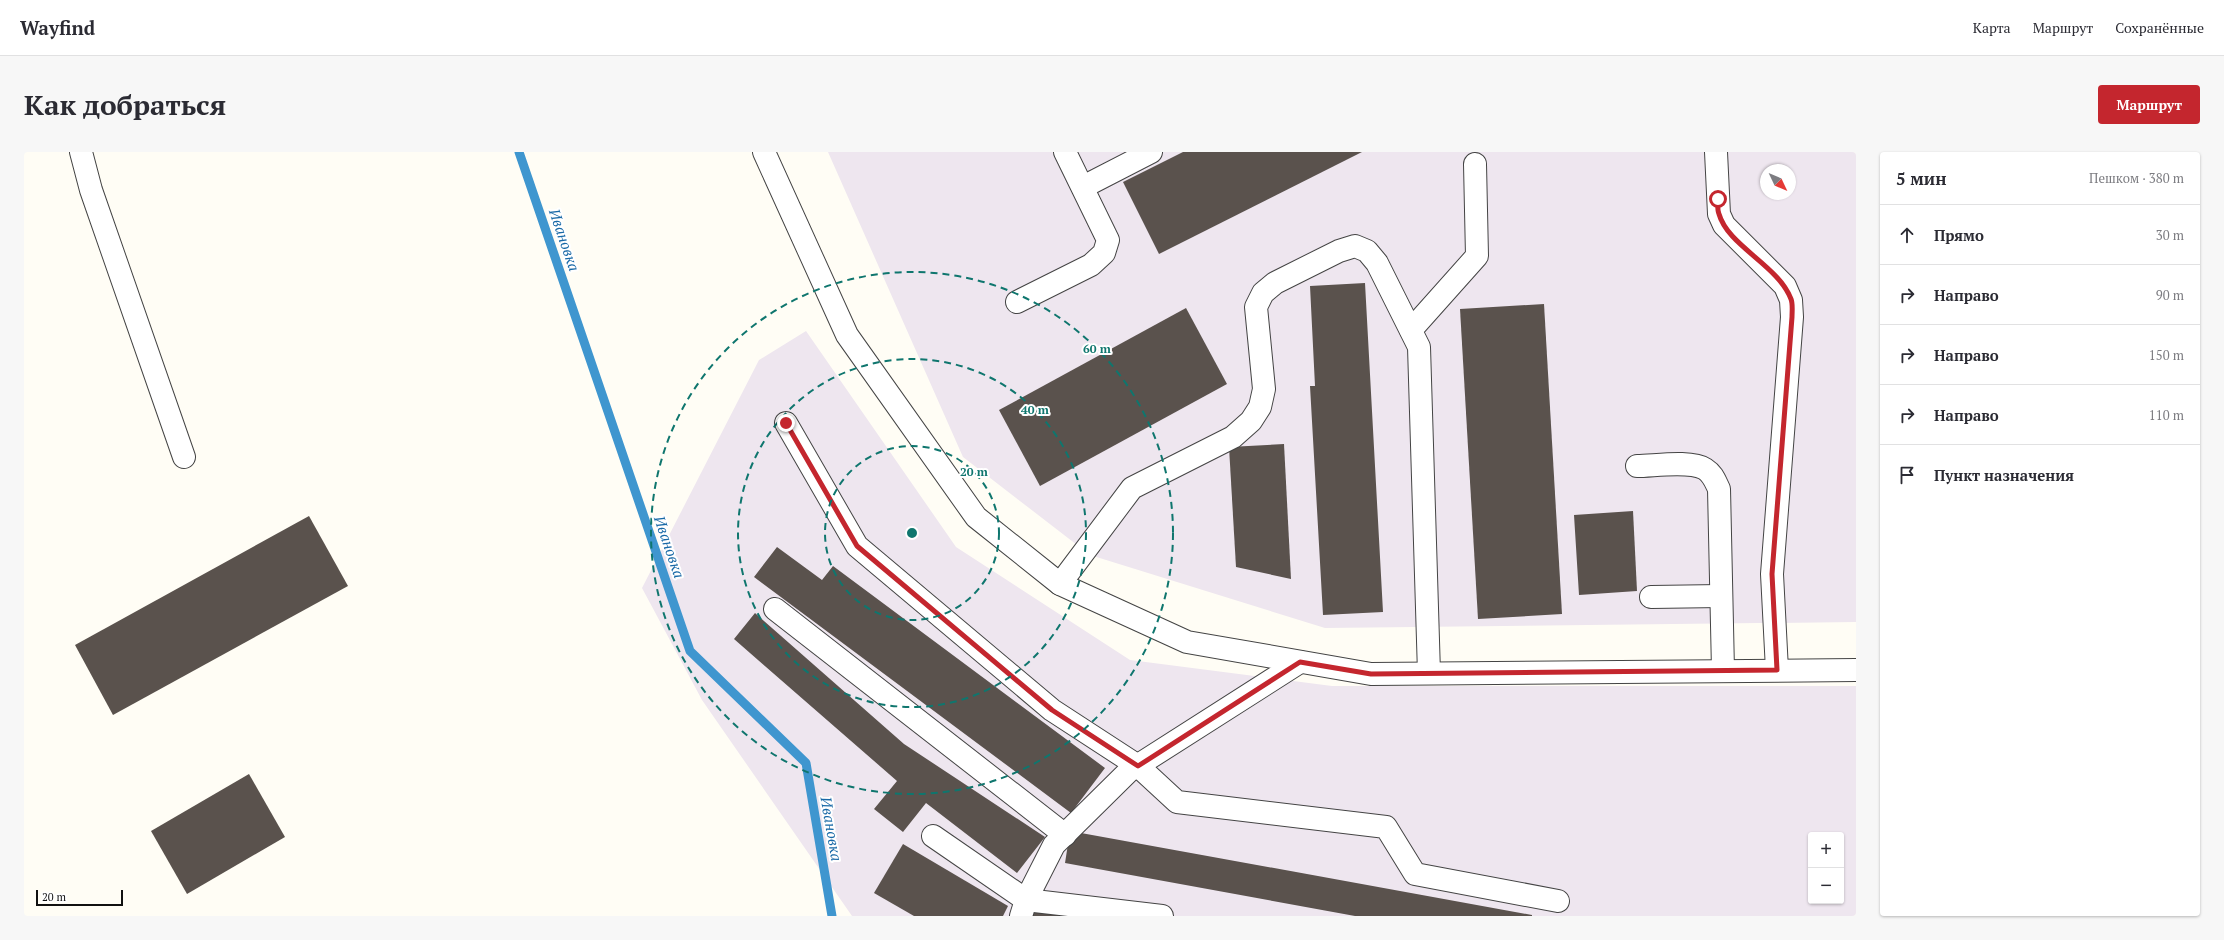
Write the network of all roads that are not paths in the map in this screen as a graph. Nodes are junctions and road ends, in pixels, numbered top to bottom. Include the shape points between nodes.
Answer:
1 (81, 152) edge
2 (764, 152) edge
3 (1066, 152) edge
4 (1151, 152) edge
5 (1716, 152) edge
6 (1475, 164) dead end
7 (1083, 187) junction
8 (1017, 302) dead end
9 (1411, 330) junction
10 (786, 423) dead end
11 (184, 457) dead end
12 (1637, 466) dead end
13 (1060, 584) junction
14 (1721, 596) junction
15 (1651, 597) dead end
16 (775, 609) dead end
17 (1300, 662) junction
18 (1723, 670) junction
19 (1777, 670) junction
20 (1856, 670) edge
21 (1429, 673) junction
22 (1138, 766) junction
23 (1065, 835) junction
24 (933, 836) dead end
25 (1558, 901) dead end
26 (1023, 908) edge
27 (1162, 916) edge

1 - 11 lane via 91,190
2 - 13 lane via 847,335 976,517
3 - 7 lane
4 - 7 lane
5 - 19 lane via 1718,214 1724,225 1785,286 1791,300 1792,317 1772,574
6 - 9 lane via 1477,256
7 - 8 lane via 1108,240 1104,253 1091,265
9 - 13 lane via 1377,263 1367,251 1354,246 1275,283 1263,293 1256,307 1264,389 1260,407 1251,420 1233,437 1132,488
9 - 21 lane via 1419,346
10 - 22 lane via 857,546 1052,710
12 - 14 lane via 1690,464 1704,468 1714,476 1718,489
13 - 17 lane via 1187,642
14 - 15 lane
14 - 18 lane
16 - 23 lane
17 - 21 lane via 1371,674
17 - 22 lane
18 - 19 lane
18 - 21 lane
19 - 20 lane
22 - 23 lane via 1129,771
22 - 25 lane via 1177,802 1386,827 1415,874
23 - 26 lane via 1054,845
24 - 26 lane
26 - 27 lane

